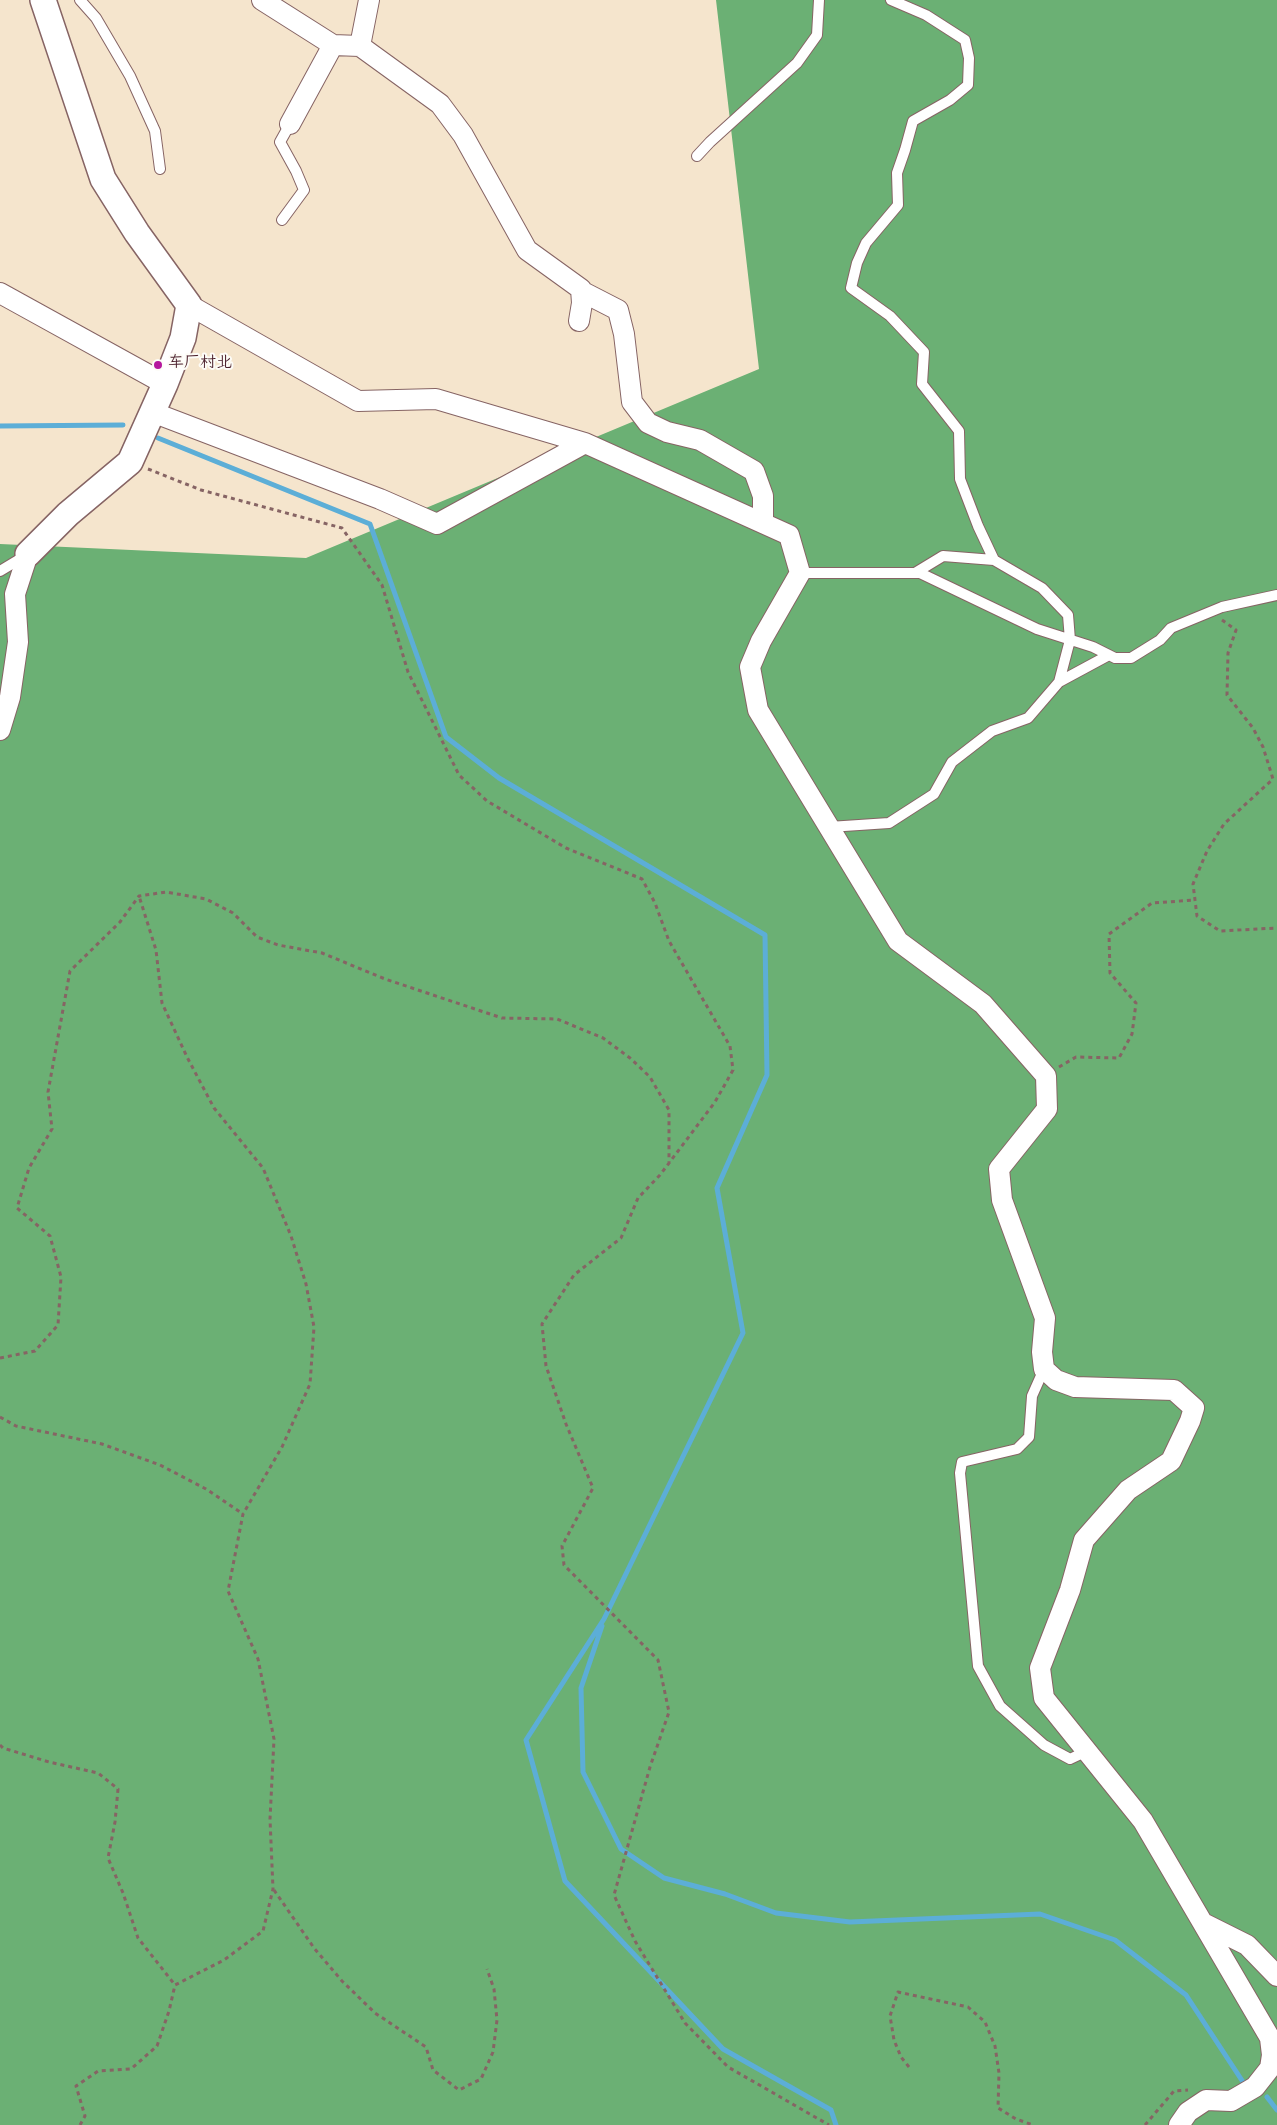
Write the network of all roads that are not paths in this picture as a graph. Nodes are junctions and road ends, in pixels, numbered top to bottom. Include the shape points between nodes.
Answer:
1 (43, 0) edge
2 (80, 0) edge
3 (262, 0) edge
4 (369, 0) edge
5 (819, 0) edge
6 (891, 0) edge
7 (333, 44) junction
8 (360, 46) junction
9 (290, 124) joint
10 (697, 156) dead end
11 (160, 169) dead end
12 (282, 220) dead end
13 (581, 291) junction
14 (0, 293) edge
15 (189, 305) junction
16 (579, 321) dead end
17 (165, 384) junction
18 (152, 412) junction
19 (585, 443) junction
20 (763, 523) junction
21 (28, 554) junction
22 (994, 560) junction
23 (0, 571) edge
24 (800, 573) junction
25 (915, 574) junction
26 (1277, 595) edge
27 (1070, 640) junction
28 (1109, 656) junction
29 (12, 680) junction
30 (1059, 682) junction
31 (0, 705) edge
32 (0, 730) edge
33 (829, 828) junction
34 (1044, 1369) junction
35 (1087, 1751) junction
36 (1203, 1923) junction
37 (1277, 1976) edge
38 (1179, 2125) edge

1 - 15 street via 103,178 137,233
2 - 11 lane via 96,18 130,76 156,131
3 - 7 street
4 - 8 street
5 - 10 lane via 817,36 797,63
6 - 22 lane via 926,15 965,40 969,58 968,85 950,100 913,121 896,173 898,205 866,243 851,288 890,316 924,352 922,384 959,431 960,478
7 - 8 street
7 - 9 street
8 - 13 street via 440,104 463,135 527,250
9 - 12 lane via 280,142 304,190
13 - 16 street
13 - 20 street via 618,310 632,402 637,409 648,422 667,432 700,440 754,470 763,496
14 - 17 street
15 - 17 street via 183,338
15 - 19 street via 358,401 436,399
17 - 18 street
18 - 19 street via 437,524
18 - 21 street via 130,462 68,514
19 - 20 street
20 - 24 street via 789,535
21 - 23 lane
21 - 29 street via 15,594 18,642
22 - 25 lane via 943,556
22 - 27 lane via 1042,588 1068,615
24 - 25 lane
24 - 33 street via 750,667 758,710
25 - 27 lane via 1037,629
26 - 28 lane via 1222,607 1171,628 1160,640 1131,658
27 - 28 lane
27 - 30 lane
28 - 30 lane
29 - 31 lane
29 - 32 street
30 - 33 lane via 1028,718 992,731 952,762 934,794 889,823
33 - 34 street via 898,941 983,1004 1046,1076 1047,1109 999,1168 1002,1200 1045,1318
34 - 35 lane via 1032,1396 1029,1437 1017,1450 962,1462 960,1473 978,1666 1000,1706 1044,1744 1070,1759
34 - 35 street via 1056,1380 1075,1387 1174,1390 1194,1408 1171,1461 1128,1490 1084,1540 1070,1590 1040,1668 1044,1698
35 - 36 street via 1144,1821
36 - 37 street via 1247,1945
36 - 38 street via 1270,2038 1272,2055 1270,2068 1255,2087 1231,2101 1206,2100 1188,2112

